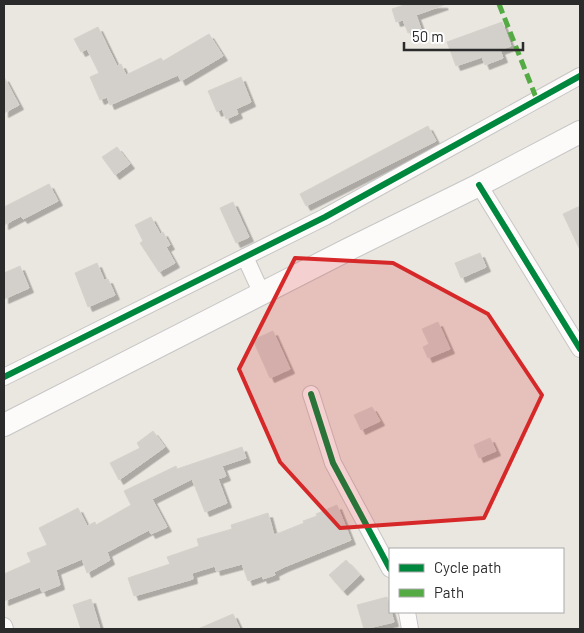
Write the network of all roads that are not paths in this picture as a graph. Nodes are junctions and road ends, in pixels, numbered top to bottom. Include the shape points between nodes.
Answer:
1 (580, 76) edge
2 (580, 132) edge
3 (479, 185) junction
4 (245, 257) junction
5 (262, 294) junction
6 (580, 349) edge
7 (4, 377) edge
8 (311, 394) dead end
9 (4, 425) edge
10 (389, 567) edge
11 (407, 613) edge
12 (4, 626) edge
13 (5, 629) edge
14 (410, 629) edge

1 - 4 street
2 - 3 main road
3 - 5 main road
3 - 6 street
4 - 5 street
4 - 7 street
5 - 9 main road
8 - 10 street via 333,463
11 - 14 street
12 - 13 street

